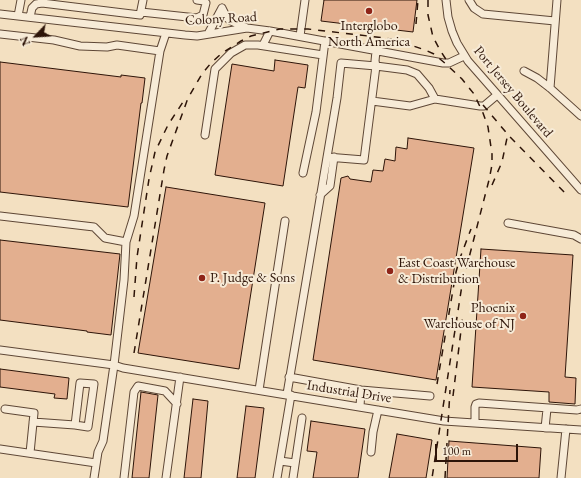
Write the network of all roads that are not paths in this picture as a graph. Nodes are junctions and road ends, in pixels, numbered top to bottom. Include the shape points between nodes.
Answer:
1 (21, 0) edge
2 (143, 0) edge
3 (197, 0) edge
4 (305, 0) edge
5 (446, 0) edge
6 (469, 0) edge
7 (557, 0) edge
8 (140, 12) junction
9 (0, 14) edge
10 (18, 16) junction
11 (30, 17) junction
12 (555, 21) junction
13 (247, 28) junction
14 (270, 31) junction
15 (166, 33) junction
16 (0, 34) edge
17 (208, 34) junction
18 (300, 36) junction
19 (325, 41) junction
20 (263, 46) junction
21 (160, 51) junction
22 (376, 51) junction
23 (323, 55) junction
24 (464, 56) junction
25 (376, 66) junction
26 (524, 71) dead end
27 (550, 88) junction
28 (497, 95) junction
29 (435, 99) junction
30 (372, 101) junction
31 (581, 116) edge
32 (205, 134) dead end
33 (330, 157) junction
34 (303, 173) dead end
35 (581, 190) edge
36 (0, 216) edge
37 (285, 221) dead end
38 (508, 223) dead end
39 (581, 239) edge
40 (126, 242) junction
41 (0, 350) edge
42 (114, 365) junction
43 (180, 377) junction
44 (289, 378) junction
45 (259, 390) junction
46 (362, 390) junction
47 (289, 395) junction
48 (430, 396) dead end
49 (177, 404) junction
50 (360, 407) junction
51 (6, 409) dead end
52 (547, 409) junction
53 (581, 409) edge
54 (378, 410) junction
55 (302, 418) dead end
56 (33, 422) junction
57 (475, 423) junction
58 (75, 425) junction
59 (546, 428) junction
60 (566, 429) junction
61 (581, 430) edge
62 (0, 449) edge
63 (371, 452) dead end
64 (30, 453) junction
65 (280, 461) junction
66 (96, 463) junction
67 (295, 463) junction
68 (94, 478) edge
69 (124, 478) edge
70 (166, 478) edge
71 (277, 478) edge
72 (293, 478) edge
73 (561, 478) edge

1 - 10 street
2 - 8 street
3 - 8 street via 206,3 203,15 197,18
4 - 18 street
5 - 24 street, Port Jersey Boulevard via 450,25
6 - 12 street via 474,8 483,14
7 - 12 street
8 - 11 street via 140,15 135,15 42,3 32,8
9 - 10 street, Colony Road
10 - 11 street, Colony Road
11 - 15 street, Colony Road
12 - 27 street
13 - 14 street, Colony Road
13 - 17 street, Colony Road
13 - 17 street via 231,22 222,8
14 - 18 street, Colony Road
14 - 20 street
15 - 17 street, Colony Road via 197,36
15 - 21 street
16 - 21 street via 54,40 80,46 117,45
18 - 19 street, Colony Road
19 - 22 street, Colony Road
19 - 23 street
20 - 23 street
20 - 32 street via 245,45 231,52 215,69
21 - 40 street via 134,216
22 - 24 street, Colony Road via 446,64
22 - 25 street
23 - 34 street via 316,112
24 - 28 street, Port Jersey Boulevard
25 - 29 street via 407,70 417,74
25 - 30 street
25 - 33 street via 341,63
26 - 27 street
27 - 31 street
28 - 29 street via 484,106
28 - 35 street, Port Jersey Boulevard
29 - 30 street via 410,106
30 - 33 street via 364,160
33 - 44 street via 320,195
36 - 40 street via 94,227 105,238
37 - 45 street
38 - 39 street via 574,235
40 - 42 street
41 - 42 street, Industrial Drive
42 - 43 street, Industrial Drive
42 - 66 street via 103,441
43 - 45 street, Industrial Drive
43 - 49 street
44 - 46 street
44 - 47 street
45 - 47 street, Industrial Drive
46 - 48 street
46 - 50 street
47 - 50 street, Industrial Drive
47 - 65 street
49 - 69 street via 165,391 138,386 134,392
49 - 70 street
50 - 54 street, Industrial Drive
51 - 56 street via 34,413
52 - 53 street
52 - 57 street via 479,403 475,407
52 - 59 street
54 - 57 street, Industrial Drive via 444,421
54 - 63 street
55 - 67 street
56 - 58 street
56 - 64 street
57 - 59 street, Industrial Drive
58 - 58 street via 80,383 94,384 88,426
59 - 60 street, Industrial Drive
60 - 61 street, Industrial Drive
60 - 73 street
62 - 64 street
64 - 66 street
65 - 67 street
65 - 71 street
66 - 68 street
67 - 72 street

